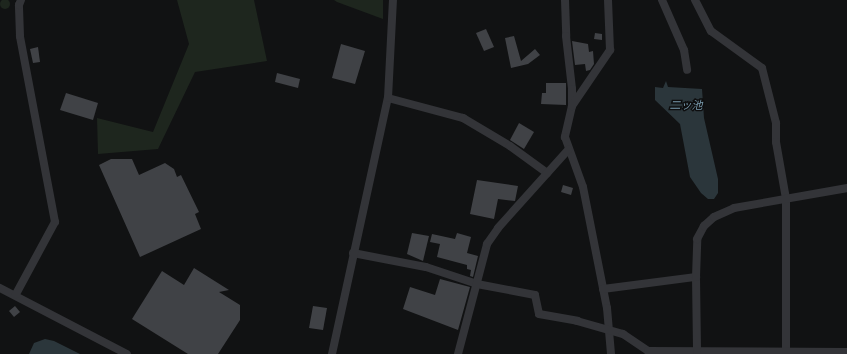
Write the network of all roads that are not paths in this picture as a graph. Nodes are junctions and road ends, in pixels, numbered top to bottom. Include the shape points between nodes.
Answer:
1 (21, 0) edge
2 (393, 0) edge
3 (565, 0) edge
4 (608, 0) edge
5 (662, 0) edge
6 (695, 0) edge
7 (687, 70) dead end
8 (388, 98) junction
9 (572, 106) junction
10 (568, 150) junction
11 (547, 173) junction
12 (847, 188) edge
13 (786, 199) junction
14 (353, 253) junction
15 (696, 277) junction
16 (477, 284) junction
17 (0, 288) edge
18 (603, 289) junction
19 (16, 294) junction
20 (610, 330) junction
21 (697, 350) junction
22 (786, 352) junction
23 (847, 352) edge
24 (127, 354) edge
25 (332, 354) edge
26 (458, 354) edge
27 (611, 354) edge

1 - 19 street via 20,36 55,222
2 - 8 street
3 - 9 street
4 - 9 street via 610,50
5 - 7 street via 684,50
6 - 13 street via 711,31 762,68 776,123 776,142
8 - 11 street via 463,118 510,146
8 - 14 street
9 - 10 street via 565,136
10 - 11 street
10 - 18 street via 583,187
11 - 16 street via 487,244
12 - 13 street
13 - 15 street via 734,208 714,217 704,226 697,240
13 - 22 street
14 - 16 street via 426,267
14 - 25 street
15 - 18 street
15 - 21 street
16 - 20 street via 535,295 539,314 577,320
16 - 26 street
17 - 19 street
18 - 20 street
19 - 24 street
20 - 21 street via 623,334 648,351
20 - 27 street
21 - 22 street
22 - 23 street

